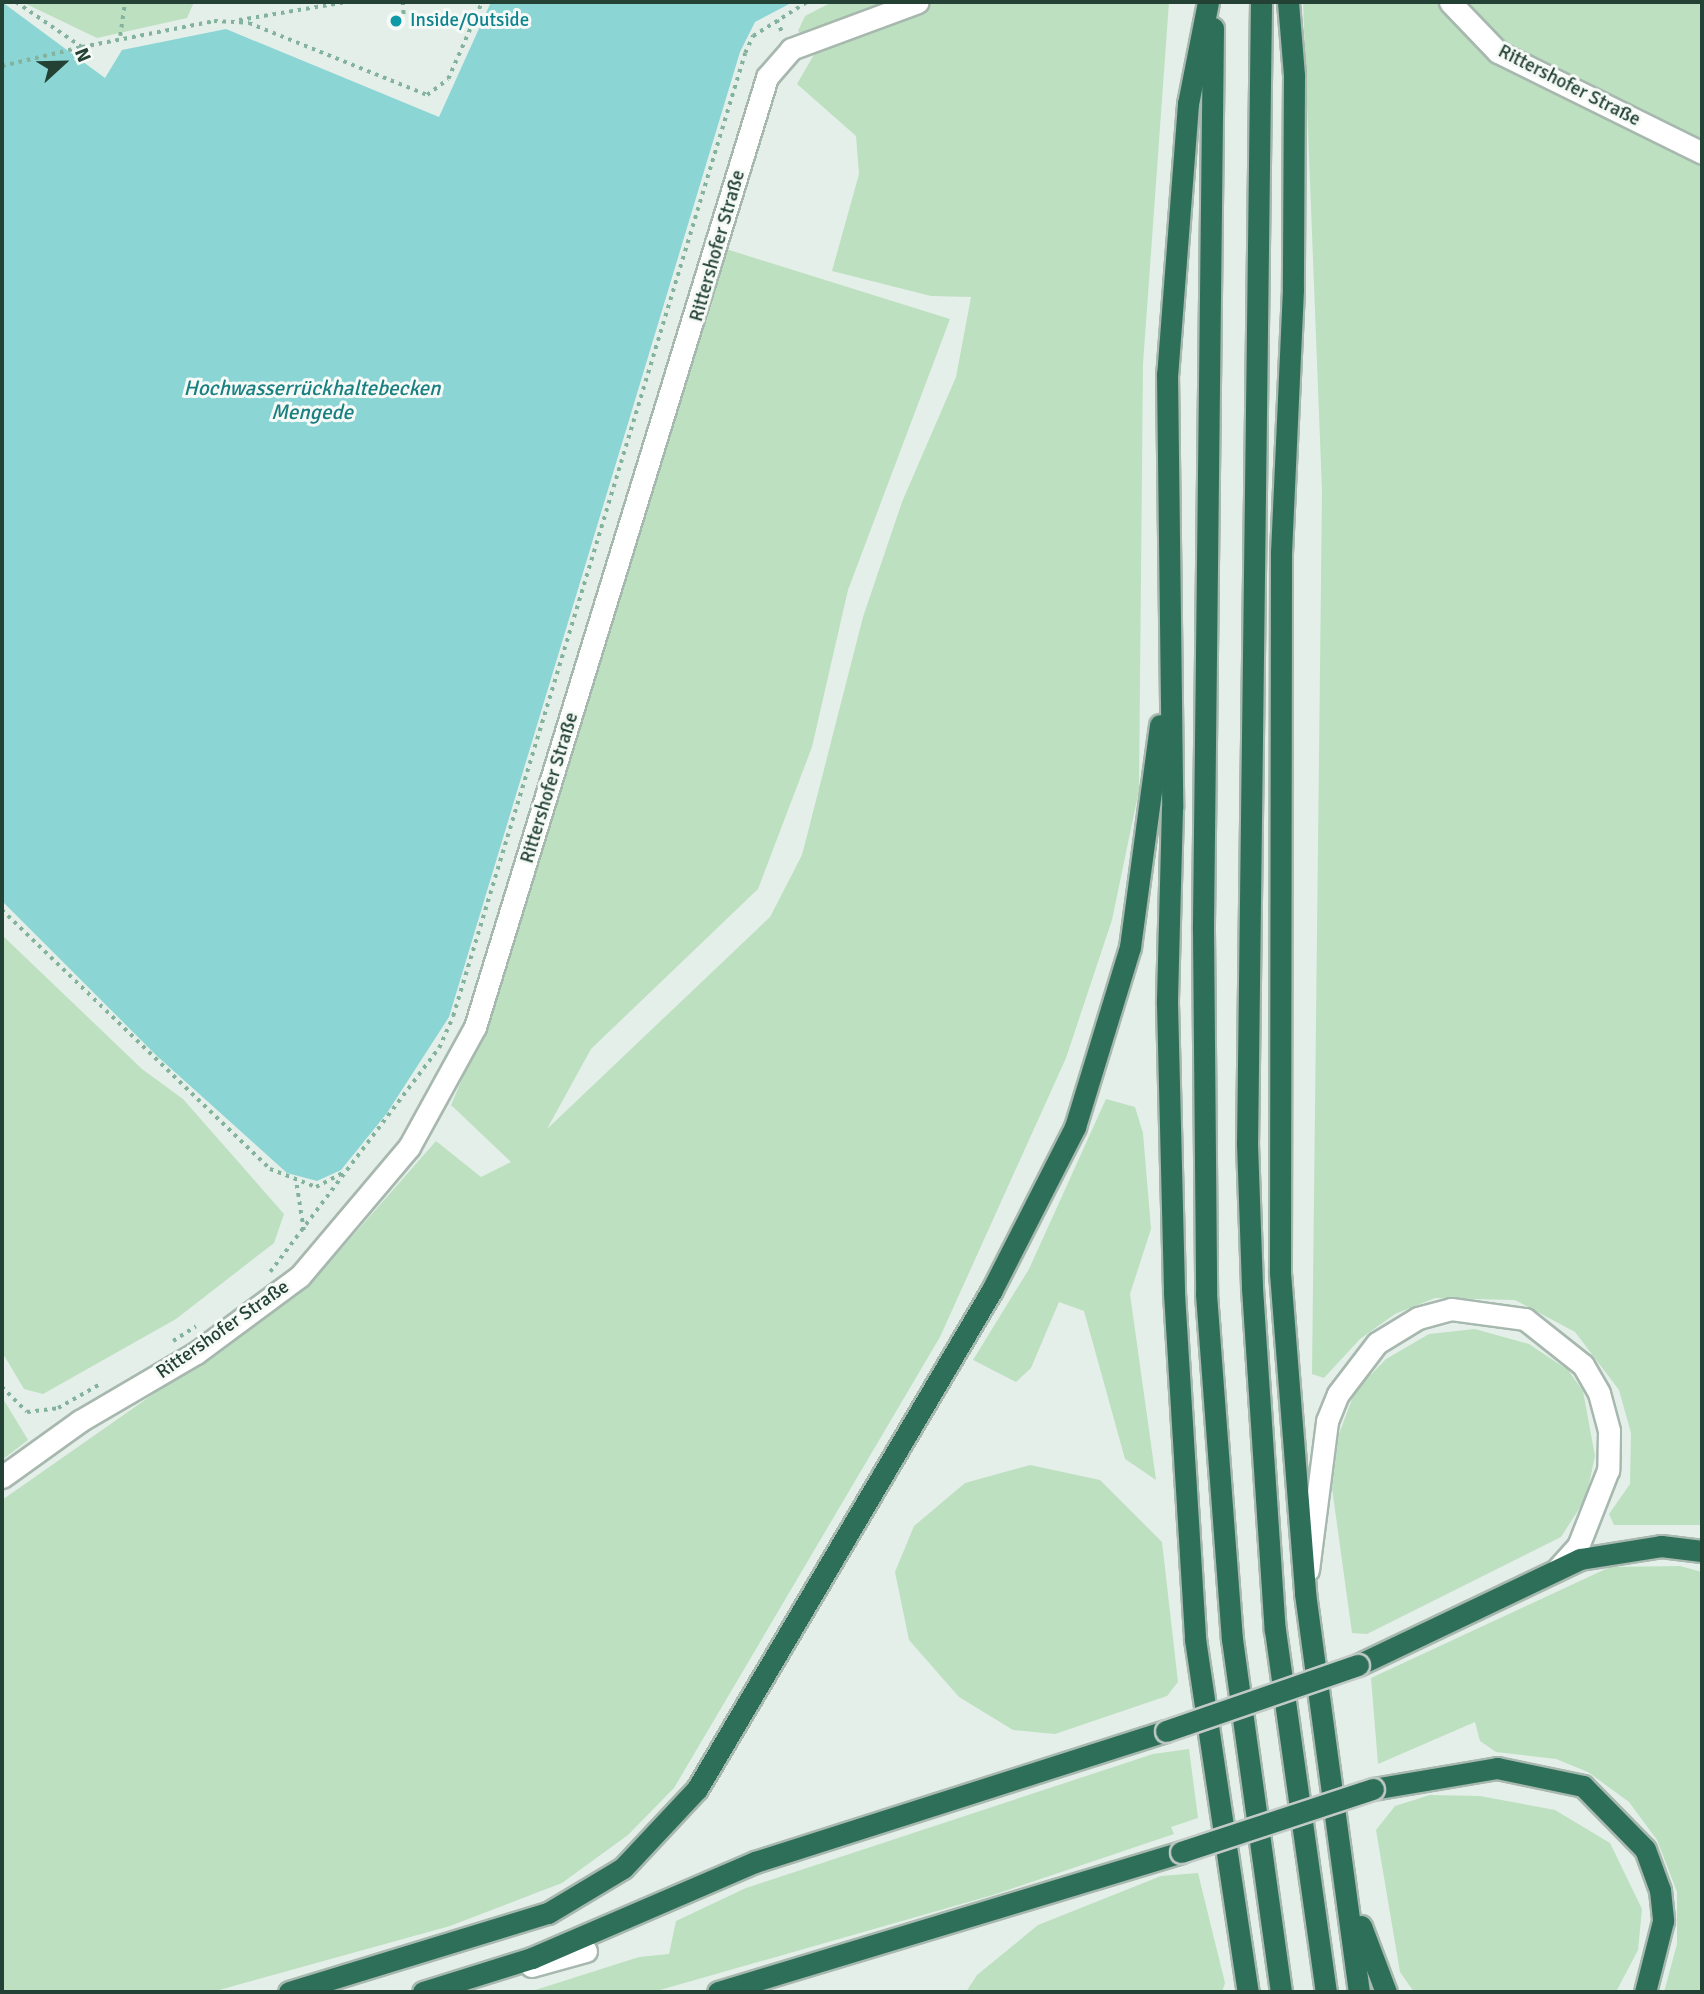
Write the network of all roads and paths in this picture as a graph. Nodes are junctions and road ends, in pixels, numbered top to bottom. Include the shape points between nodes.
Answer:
1 (16, 2) edge
2 (125, 2) edge
3 (347, 2) edge
4 (403, 2) edge
5 (482, 2) edge
6 (807, 2) edge
7 (918, 2) edge
8 (1211, 2) edge
9 (1261, 2) edge
10 (1287, 2) edge
11 (1450, 2) edge
12 (404, 16) dead end
13 (233, 21) junction
14 (120, 36) junction
15 (82, 47) junction
16 (2, 66) edge
17 (1702, 153) edge
18 (1167, 689) junction
19 (2, 910) edge
20 (348, 1169) junction
21 (297, 1185) junction
22 (304, 1230) junction
23 (264, 1279) dead end
24 (202, 1322) dead end
25 (170, 1343) dead end
26 (103, 1383) dead end
27 (2, 1387) edge
28 (2, 1477) edge
29 (1702, 1551) edge
30 (1557, 1569) junction
31 (1306, 1593) junction
32 (1335, 1822) junction
33 (586, 1951) dead end
34 (457, 1984) junction
35 (289, 1992) edge
36 (423, 1992) edge
37 (718, 1992) edge
38 (1248, 1992) edge
39 (1281, 1992) edge
40 (1326, 1992) edge
41 (1359, 1992) edge
42 (1385, 1992) edge
43 (1645, 1992) edge

1 - 15 path
2 - 14 path
3 - 13 path
4 - 12 path
5 - 13 path via 448,79 427,95
6 - 20 path via 753,36 745,52 453,1016 439,1048
7 - 28 street, Rittershofer Straße via 790,49 767,77 475,1027 416,1136 299,1276 196,1353 80,1421
8 - 18 highway via 1188,104 1167,374
8 - 39 highway via 1206,1294 1232,1639
9 - 40 highway via 1251,1249 1275,1630
10 - 31 highway via 1294,75 1293,289 1281,552 1276,1092 1282,1299
11 - 17 street, Rittershofer Straße via 1462,21 1498,52
13 - 14 path
14 - 15 path
15 - 16 path
18 - 35 highway via 1130,947 1075,1126 992,1290 697,1789 650,1846 548,1913
18 - 38 highway via 1174,1293 1194,1612
19 - 21 path via 270,1169
20 - 21 path via 316,1188
20 - 22 path
21 - 22 path
22 - 23 path
24 - 25 path
26 - 27 path via 46,1411 27,1412
29 - 30 highway via 1617,1549
30 - 31 street via 1578,1546 1608,1470 1609,1431 1599,1394 1583,1365 1525,1319 1451,1309 1418,1318 1377,1343 1338,1394 1328,1421
30 - 34 highway, bridge via 1358,1665 755,1862
31 - 32 highway
32 - 41 highway
32 - 42 highway via 1364,1940
33 - 34 street
34 - 36 highway
37 - 43 highway, bridge via 1373,1789 1497,1768 1583,1786 1639,1841 1660,1890 1663,1921

